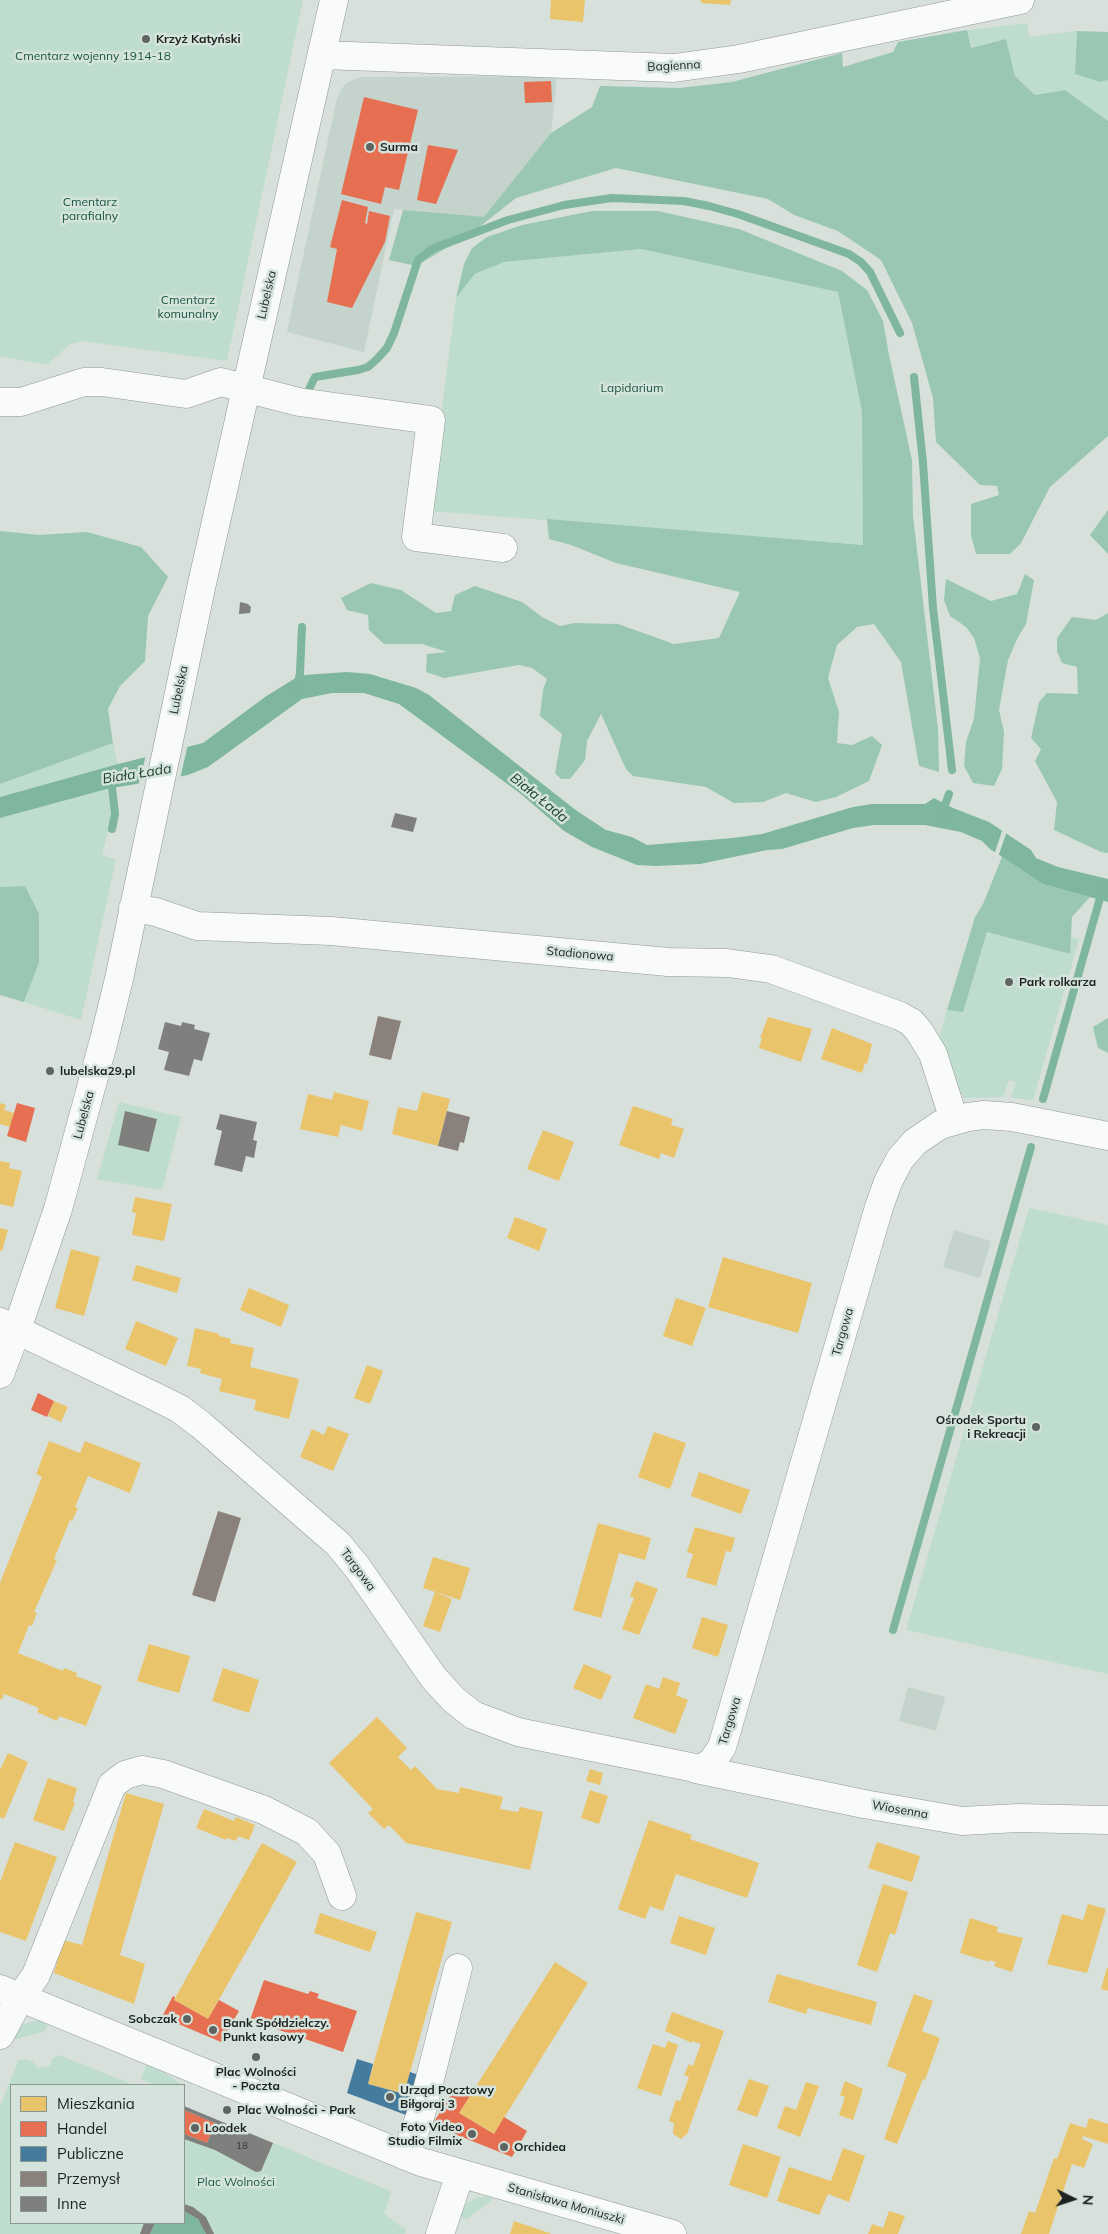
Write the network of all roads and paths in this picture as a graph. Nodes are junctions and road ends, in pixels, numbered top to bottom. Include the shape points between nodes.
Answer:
1 (334, 0) edge
2 (1020, 0) edge
3 (322, 55) junction
4 (246, 388) junction
5 (0, 402) edge
6 (503, 548) dead end
7 (133, 908) junction
8 (954, 1120) junction
9 (1108, 1136) edge
10 (9, 1326) edge
11 (0, 1374) edge
12 (696, 1769) junction
13 (1108, 1820) edge
14 (342, 1896) dead end
15 (458, 1968) dead end
16 (10, 1994) edge
17 (0, 2035) edge
18 (405, 2156) junction
19 (460, 2174) junction
20 (440, 2234) edge
21 (672, 2234) edge

1 - 3 street, Lubelska
2 - 3 street, Bagienna via 739,59 674,68
3 - 4 street, Lubelska
4 - 5 street via 221,382 186,394 84,382 21,402
4 - 6 street via 299,402 431,420 416,537
4 - 7 street, Lubelska
7 - 8 street, Stadionowa via 198,926 331,931 771,969 911,1022 933,1054
7 - 10 street, Lubelska via 119,979 58,1209
8 - 9 street, Targowa via 1000,1116
8 - 12 street, Targowa via 932,1130 907,1150 893,1169 722,1747 712,1762
10 - 11 street, Lubelska
10 - 12 street, Targowa via 180,1409 201,1425 338,1544 433,1678 473,1715 518,1732
12 - 13 street, Wiosenna via 962,1821 1018,1818
14 - 16 street via 326,1854 307,1832 264,1810 163,1774 142,1770 112,1784 36,1975
15 - 18 street via 421,2114
16 - 17 street
16 - 18 street
18 - 19 street
19 - 20 street
19 - 21 street, Stanisława Moniuszki

